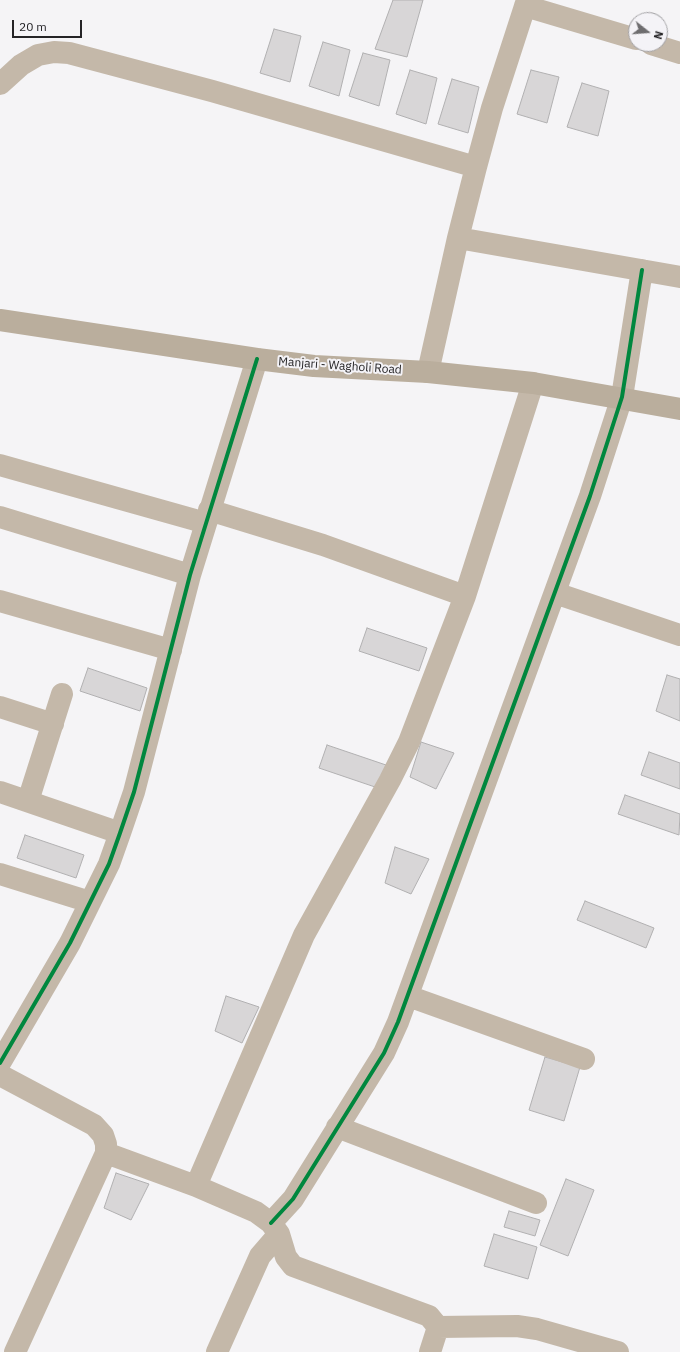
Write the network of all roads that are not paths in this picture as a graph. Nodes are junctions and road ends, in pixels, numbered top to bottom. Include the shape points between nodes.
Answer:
1 (526, 3) edge
2 (628, 36) edge
3 (668, 49) edge
4 (680, 52) edge
5 (0, 84) edge
6 (476, 168) junction
7 (458, 238) junction
8 (642, 270) junction
9 (680, 277) edge
10 (0, 320) edge
11 (257, 359) junction
12 (428, 372) junction
13 (533, 383) junction
14 (622, 398) junction
15 (680, 409) edge
16 (0, 465) edge
17 (0, 517) edge
18 (208, 517) junction
19 (190, 575) junction
20 (555, 593) junction
21 (464, 596) junction
22 (0, 601) edge
23 (680, 635) edge
24 (171, 650) junction
25 (62, 694) dead end
26 (0, 707) edge
27 (53, 724) junction
28 (0, 792) edge
29 (28, 801) junction
30 (120, 833) junction
31 (0, 874) edge
32 (90, 902) junction
33 (408, 996) junction
34 (584, 1059) dead end
35 (0, 1062) edge
36 (0, 1075) edge
37 (337, 1127) junction
38 (106, 1153) junction
39 (196, 1186) junction
40 (536, 1203) dead end
41 (275, 1229) junction
42 (438, 1327) junction
43 (15, 1352) edge
44 (217, 1352) edge
45 (430, 1352) edge
46 (618, 1352) edge

1 - 2 street
1 - 6 street via 492,108
3 - 4 street
5 - 6 street via 21,65 38,55 69,53 212,91
6 - 7 street
7 - 8 street
7 - 12 street
8 - 9 street
8 - 14 street
10 - 11 main road, Manjari - Wagholi Road
11 - 12 main road, Manjari - Wagholi Road via 314,366
11 - 18 street
12 - 13 main road, Manjari - Wagholi Road
13 - 14 main road, Manjari - Wagholi Road
13 - 21 street
14 - 15 main road, Manjari - Wagholi Road
14 - 20 street
16 - 18 street
17 - 19 street
18 - 19 street
18 - 21 street via 323,545
19 - 24 street
20 - 23 street
20 - 33 street
21 - 39 street via 409,742 304,935
22 - 24 street
24 - 30 street via 134,792
25 - 27 street
26 - 27 street
27 - 29 street
28 - 29 street
29 - 30 street
30 - 32 street
31 - 32 street
32 - 35 street via 70,943
33 - 34 street
33 - 37 street via 384,1053
36 - 38 street via 94,1125 103,1135
37 - 40 street
37 - 41 street
38 - 39 street
38 - 43 street
39 - 41 street via 256,1212
41 - 42 street via 286,1257 293,1266 429,1316
41 - 44 street via 260,1256
42 - 45 street
42 - 46 street via 517,1326 537,1329

